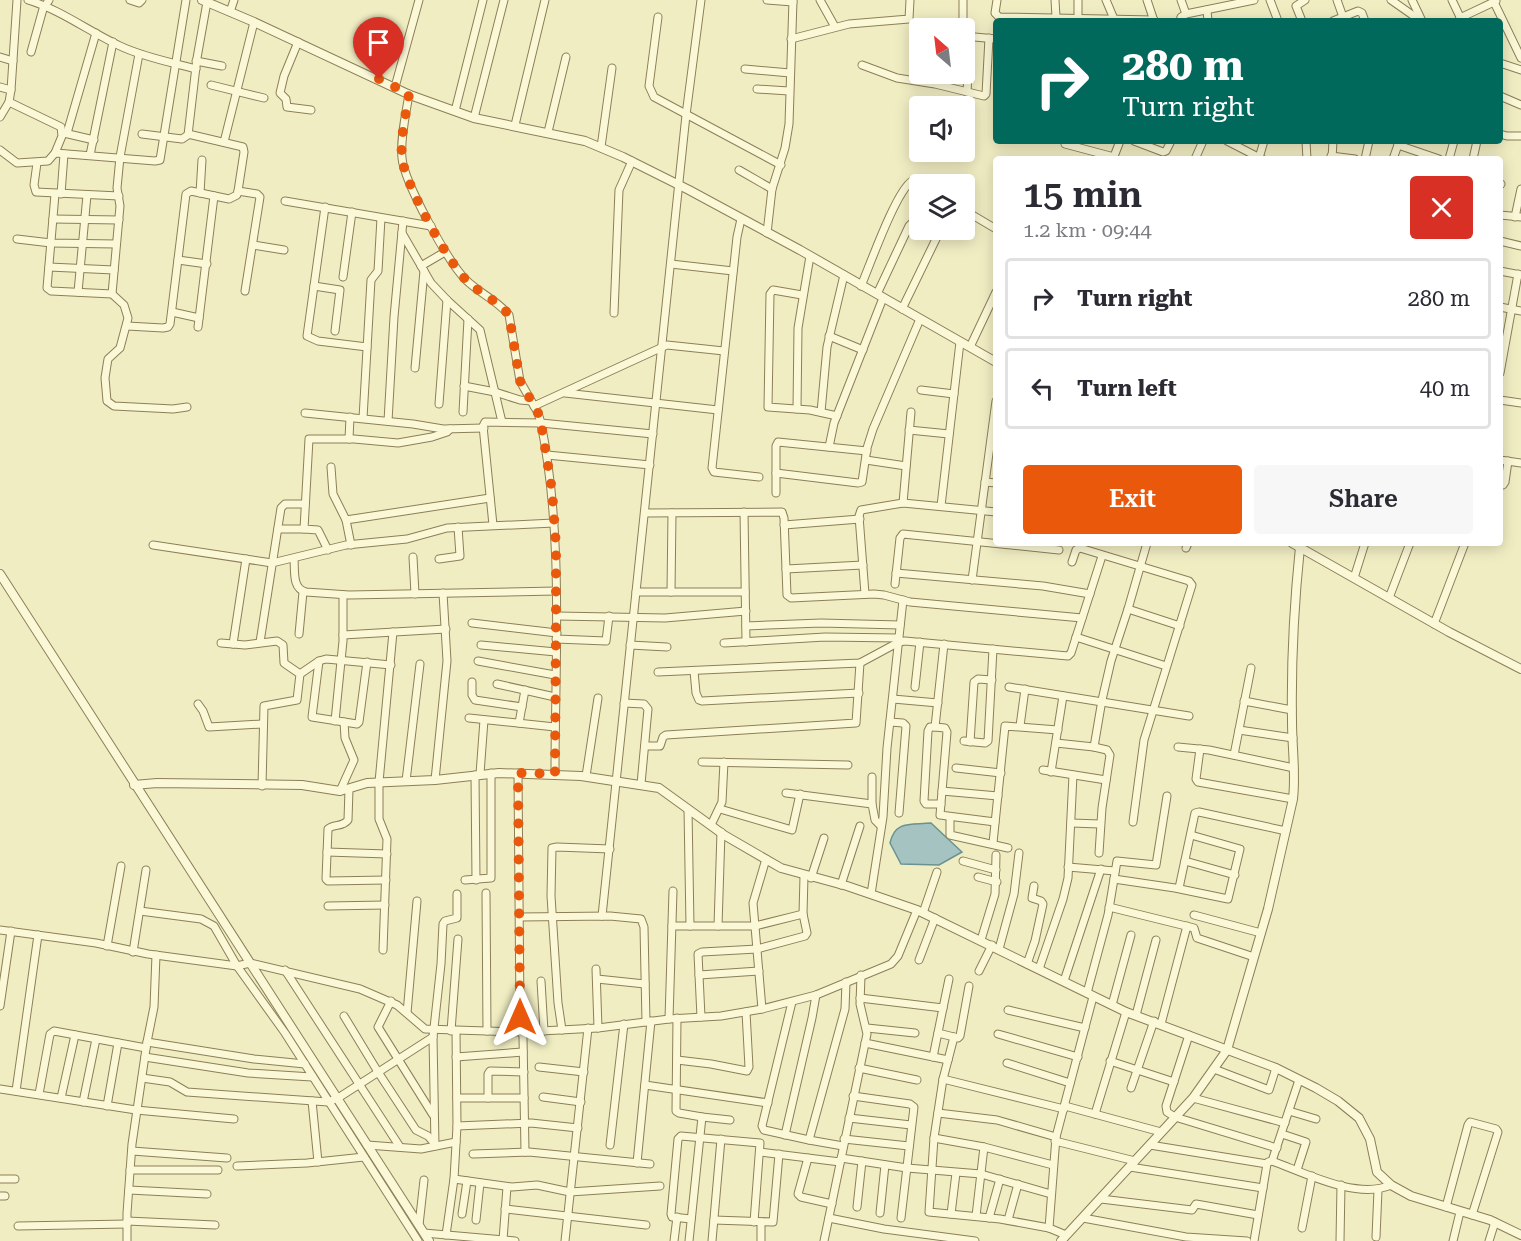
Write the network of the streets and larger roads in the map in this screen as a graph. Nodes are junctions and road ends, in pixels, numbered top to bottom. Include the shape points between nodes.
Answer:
1 (17, 0) edge
2 (28, 0) edge
3 (130, 0) edge
4 (142, 0) edge
5 (186, 0) edge
6 (234, 0) edge
7 (419, 0) edge
8 (483, 0) edge
9 (504, 0) edge
10 (545, 0) edge
11 (701, 0) edge
12 (767, 0) edge
13 (820, 0) edge
14 (910, 0) edge
15 (963, 0) edge
16 (997, 0) edge
17 (1055, 0) edge
18 (1078, 0) edge
19 (1106, 0) edge
20 (1147, 0) edge
21 (1180, 0) edge
22 (1254, 0) edge
23 (1270, 0) edge
24 (1305, 0) edge
25 (1337, 0) edge
26 (1391, 0) edge
27 (1412, 0) edge
28 (1452, 0) edge
29 (204, 1) edge
30 (793, 1) edge
31 (1495, 1) edge
32 (47, 3) edge
33 (1215, 4) edge
34 (1207, 9) junction
35 (230, 12) junction
36 (1186, 14) junction
37 (658, 17) dead end
38 (1056, 17) junction
39 (1343, 17) joint
40 (963, 18) edge
41 (1078, 18) joint
42 (1114, 18) edge
43 (1153, 18) edge
44 (1181, 18) edge
45 (1208, 18) edge
46 (1277, 18) edge
47 (1301, 18) edge
48 (1364, 18) edge
49 (1417, 18) edge
50 (1420, 18) edge
51 (1461, 18) edge
52 (1463, 18) edge
53 (1503, 18) edge
54 (1503, 19) edge
55 (254, 22) junction
56 (836, 27) junction
57 (96, 33) junction
58 (975, 37) edge
59 (992, 38) edge
60 (791, 39) junction
61 (113, 42) junction
62 (298, 42) junction
63 (31, 52) dead end
64 (139, 54) junction
65 (0, 57) edge
66 (566, 57) dead end
67 (1521, 58) edge
68 (13, 61) junction
69 (175, 63) junction
70 (1503, 64) edge
71 (196, 65) junction
72 (862, 65) dead end
73 (222, 66) dead end
74 (612, 68) dead end
75 (745, 69) dead end
76 (1521, 70) edge
77 (790, 73) junction
78 (967, 84) edge
79 (212, 85) dead end
80 (0, 87) edge
81 (395, 87) junction
82 (757, 89) dead end
83 (11, 90) junction
84 (237, 92) junction
85 (789, 92) junction
86 (967, 92) junction
87 (409, 94) junction
88 (1503, 97) edge
89 (264, 98) dead end
90 (9, 102) junction
91 (1521, 105) edge
92 (311, 110) dead end
93 (455, 111) junction
94 (686, 115) junction
95 (0, 117) edge
96 (474, 118) junction
97 (515, 125) junction
98 (548, 132) junction
99 (65, 133) junction
100 (142, 134) dead end
101 (188, 134) junction
102 (1503, 135) edge
103 (1521, 136) edge
104 (164, 137) junction
105 (93, 140) junction
106 (225, 142) junction
107 (1065, 144) dead end
108 (1142, 144) edge
109 (1170, 144) edge
110 (1234, 144) edge
111 (1401, 144) edge
112 (601, 147) junction
113 (1083, 149) junction
114 (0, 150) edge
115 (55, 153) junction
116 (64, 154) junction
117 (90, 155) junction
118 (1081, 156) edge
119 (1106, 156) edge
120 (1256, 156) edge
121 (1431, 156) edge
122 (120, 157) junction
123 (202, 160) dead end
124 (632, 161) junction
125 (37, 163) junction
126 (781, 165) junction
127 (739, 170) dead end
128 (909, 183) edge
129 (679, 185) junction
130 (772, 189) junction
131 (1521, 189) edge
132 (238, 191) junction
133 (200, 193) junction
134 (58, 194) junction
135 (87, 195) junction
136 (119, 196) junction
137 (214, 196) junction
138 (285, 201) dead end
139 (325, 207) junction
140 (352, 212) junction
141 (1503, 215) edge
142 (975, 217) edge
143 (1518, 217) edge
144 (381, 218) junction
145 (53, 219) junction
146 (741, 219) junction
147 (86, 220) junction
148 (119, 220) junction
149 (403, 222) junction
150 (431, 226) junction
151 (909, 226) edge
152 (993, 227) edge
153 (402, 233) junction
154 (767, 233) junction
155 (17, 239) dead end
156 (936, 240) edge
157 (1503, 242) edge
158 (51, 243) junction
159 (83, 244) junction
160 (116, 244) junction
161 (253, 245) junction
162 (1521, 246) edge
163 (284, 250) dead end
164 (445, 252) junction
165 (810, 256) junction
166 (178, 260) junction
167 (207, 264) junction
168 (671, 264) junction
169 (49, 267) junction
170 (81, 268) junction
171 (423, 269) junction
172 (114, 270) junction
173 (733, 271) junction
174 (1503, 272) edge
175 (1520, 275) edge
176 (844, 276) junction
177 (343, 277) dead end
178 (861, 285) junction
179 (314, 286) junction
180 (245, 291) dead end
181 (78, 292) junction
182 (112, 294) junction
183 (802, 295) junction
184 (880, 296) junction
185 (993, 298) edge
186 (447, 300) junction
187 (1503, 308) edge
188 (902, 309) junction
189 (1511, 309) junction
190 (1521, 311) edge
191 (172, 312) junction
192 (614, 313) dead end
193 (199, 318) junction
194 (468, 319) junction
195 (920, 319) junction
196 (127, 326) junction
197 (198, 327) dead end
198 (335, 331) dead end
199 (829, 336) junction
200 (960, 342) junction
201 (367, 347) junction
202 (970, 347) junction
203 (662, 348) junction
204 (863, 350) junction
205 (724, 351) junction
206 (1503, 356) edge
207 (993, 360) edge
208 (416, 368) dead end
209 (464, 386) junction
210 (921, 390) dead end
211 (495, 392) junction
212 (563, 393) junction
213 (954, 394) junction
214 (1503, 400) edge
215 (1521, 403) edge
216 (439, 404) dead end
217 (533, 404) junction
218 (656, 404) junction
219 (187, 406) dead end
220 (797, 409) junction
221 (718, 410) junction
222 (463, 412) dead end
223 (821, 412) junction
224 (911, 412) dead end
225 (305, 413) dead end
226 (837, 416) junction
227 (350, 417) junction
228 (363, 418) junction
229 (388, 421) junction
230 (502, 422) junction
231 (541, 423) junction
232 (993, 423) edge
233 (483, 428) junction
234 (450, 429) junction
235 (909, 430) junction
236 (653, 434) junction
237 (949, 434) junction
238 (349, 439) junction
239 (829, 447) junction
240 (867, 451) junction
241 (547, 455) junction
242 (866, 460) junction
243 (1503, 460) edge
244 (1508, 461) junction
245 (1521, 463) edge
246 (650, 465) junction
247 (906, 466) junction
248 (331, 467) dead end
249 (776, 473) junction
250 (759, 477) dead end
251 (985, 482) junction
252 (993, 483) edge
253 (1503, 485) edge
254 (776, 493) dead end
255 (490, 498) junction
256 (903, 503) junction
257 (305, 504) junction
258 (941, 506) junction
259 (981, 510) junction
260 (744, 512) junction
261 (993, 512) edge
262 (645, 513) junction
263 (672, 513) junction
264 (860, 519) junction
265 (346, 520) junction
266 (554, 523) junction
267 (493, 525) junction
268 (784, 525) junction
269 (458, 526) junction
270 (278, 529) junction
271 (304, 529) junction
272 (977, 542) junction
273 (993, 544) edge
274 (153, 545) dead end
275 (351, 545) junction
276 (1018, 546) edge
277 (1146, 546) edge
278 (1298, 546) edge
279 (1301, 546) edge
280 (1364, 546) edge
281 (1409, 546) edge
282 (1464, 546) edge
283 (328, 550) junction
284 (1059, 550) dead end
285 (1102, 556) junction
286 (413, 557) dead end
287 (294, 558) junction
288 (246, 559) junction
289 (439, 559) dead end
290 (1072, 562) dead end
291 (272, 563) junction
292 (863, 565) junction
293 (1140, 568) junction
294 (786, 569) junction
295 (896, 573) junction
296 (0, 574) edge
297 (1354, 578) junction
298 (972, 580) junction
299 (895, 584) dead end
300 (303, 591) junction
301 (556, 591) junction
302 (636, 592) junction
303 (671, 592) junction
304 (745, 592) junction
305 (443, 593) junction
306 (415, 594) junction
307 (865, 594) junction
308 (1090, 594) junction
309 (343, 595) junction
310 (1389, 598) junction
311 (903, 600) junction
312 (1128, 609) junction
313 (746, 611) junction
314 (556, 616) junction
315 (609, 616) junction
316 (633, 617) junction
317 (1082, 618) junction
318 (472, 623) dead end
319 (1434, 624) junction
320 (900, 625) junction
321 (746, 626) junction
322 (1180, 626) junction
323 (446, 629) junction
324 (393, 632) junction
325 (298, 634) dead end
326 (343, 635) junction
327 (557, 636) junction
328 (1076, 637) junction
329 (899, 640) junction
330 (260, 642) junction
331 (746, 642) junction
332 (920, 642) junction
333 (221, 643) dead end
334 (724, 643) dead end
335 (233, 644) junction
336 (481, 645) dead end
337 (630, 645) junction
338 (944, 645) junction
339 (667, 647) dead end
340 (993, 649) junction
341 (1115, 649) junction
342 (556, 652) junction
343 (341, 660) junction
344 (318, 661) junction
345 (478, 661) dead end
346 (367, 662) junction
347 (860, 663) junction
348 (420, 664) dead end
349 (391, 665) junction
350 (1166, 666) junction
351 (1251, 668) dead end
352 (1521, 669) edge
353 (694, 671) junction
354 (658, 672) dead end
355 (300, 674) junction
356 (555, 675) junction
357 (992, 680) junction
358 (472, 682) dead end
359 (497, 684) dead end
360 (915, 687) dead end
361 (1010, 687) dead end
362 (1025, 689) junction
363 (525, 690) junction
364 (859, 693) junction
365 (299, 694) junction
366 (314, 696) junction
367 (1063, 696) junction
368 (555, 697) junction
369 (598, 698) dead end
370 (892, 699) junction
371 (1245, 701) junction
372 (1101, 702) junction
373 (624, 703) junction
374 (938, 703) junction
375 (198, 704) dead end
376 (522, 707) junction
377 (1154, 710) junction
378 (1292, 710) junction
379 (1189, 716) dead end
380 (469, 718) dead end
381 (484, 720) junction
382 (335, 721) junction
383 (890, 722) junction
384 (344, 723) junction
385 (519, 723) junction
386 (262, 724) junction
387 (1020, 726) junction
388 (555, 727) junction
389 (935, 727) junction
390 (1058, 730) junction
391 (1239, 730) junction
392 (1293, 738) junction
393 (1056, 743) junction
394 (645, 746) junction
395 (1094, 747) junction
396 (1178, 747) dead end
397 (1200, 749) junction
398 (1234, 755) junction
399 (702, 762) dead end
400 (724, 762) junction
401 (848, 765) dead end
402 (956, 768) dead end
403 (1294, 768) junction
404 (1043, 770) dead end
405 (1051, 772) junction
406 (491, 773) junction
407 (518, 773) junction
408 (1001, 773) junction
409 (478, 774) junction
410 (555, 774) junction
411 (1073, 775) junction
412 (586, 776) junction
413 (872, 777) dead end
414 (435, 780) junction
415 (617, 780) junction
416 (1106, 780) junction
417 (406, 781) junction
418 (379, 782) junction
419 (134, 784) junction
420 (641, 784) junction
421 (262, 786) junction
422 (344, 790) junction
423 (942, 791) junction
424 (786, 793) dead end
425 (800, 794) junction
426 (998, 796) junction
427 (1167, 796) dead end
428 (1293, 799) junction
429 (872, 804) junction
430 (941, 804) junction
431 (688, 808) junction
432 (720, 809) junction
433 (899, 813) dead end
434 (950, 817) junction
435 (995, 822) junction
436 (1133, 822) dead end
437 (1071, 823) junction
438 (1100, 824) junction
439 (711, 825) junction
440 (860, 826) dead end
441 (881, 826) junction
442 (1286, 831) junction
443 (721, 832) junction
444 (1191, 836) junction
445 (824, 838) dead end
446 (993, 843) junction
447 (1008, 848) dead end
448 (610, 849) junction
449 (327, 852) junction
450 (1019, 852) dead end
451 (1099, 853) dead end
452 (387, 854) junction
453 (996, 855) dead end
454 (766, 860) junction
455 (963, 861) dead end
456 (1185, 861) junction
457 (121, 866) dead end
458 (1068, 867) junction
459 (1101, 869) junction
460 (146, 870) dead end
461 (996, 870) junction
462 (1115, 871) junction
463 (937, 872) dead end
464 (1235, 875) junction
465 (808, 877) junction
466 (978, 877) dead end
467 (465, 879) dead end
468 (1114, 879) junction
469 (386, 880) junction
470 (476, 880) junction
471 (997, 882) junction
472 (841, 885) junction
473 (1034, 886) dead end
474 (1179, 888) junction
475 (673, 891) dead end
476 (486, 893) dead end
477 (457, 894) dead end
478 (871, 894) junction
479 (417, 901) dead end
480 (385, 905) junction
481 (328, 906) dead end
482 (1109, 907) junction
483 (140, 911) junction
484 (920, 911) junction
485 (803, 914) junction
486 (1194, 915) dead end
487 (552, 916) junction
488 (602, 916) junction
489 (520, 917) junction
490 (935, 918) junction
491 (672, 926) junction
492 (690, 926) junction
493 (717, 926) junction
494 (755, 926) junction
495 (1187, 926) junction
496 (0, 930) edge
497 (11, 931) junction
498 (1261, 933) junction
499 (1131, 934) dead end
500 (38, 935) junction
501 (458, 939) dead end
502 (981, 940) junction
503 (1156, 940) dead end
504 (107, 946) junction
505 (996, 947) junction
506 (757, 949) junction
507 (383, 950) dead end
508 (133, 952) junction
509 (156, 955) junction
510 (1254, 957) junction
511 (919, 960) dead end
512 (243, 964) junction
513 (1028, 964) junction
514 (596, 969) dead end
515 (1039, 969) junction
516 (285, 970) junction
517 (979, 971) dead end
518 (759, 972) junction
519 (699, 975) junction
520 (861, 975) junction
521 (597, 979) junction
522 (950, 979) dead end
523 (541, 981) dead end
524 (1064, 981) junction
525 (846, 982) junction
526 (645, 984) junction
527 (969, 986) dead end
528 (816, 994) junction
529 (1090, 995) junction
530 (860, 998) junction
531 (391, 1001) junction
532 (792, 1002) junction
533 (1112, 1005) junction
534 (0, 1006) edge
535 (943, 1008) junction
536 (762, 1009) junction
537 (1008, 1010) dead end
538 (746, 1012) junction
539 (1126, 1012) junction
540 (407, 1014) junction
541 (1136, 1015) junction
542 (344, 1016) dead end
543 (701, 1017) junction
544 (673, 1018) junction
545 (648, 1022) junction
546 (1157, 1022) junction
547 (624, 1024) junction
548 (588, 1028) junction
549 (598, 1028) junction
550 (867, 1028) junction
551 (1085, 1028) junction
552 (562, 1030) junction
553 (454, 1031) junction
554 (487, 1031) junction
555 (544, 1031) junction
556 (522, 1032) junction
557 (915, 1032) dead end
558 (938, 1033) junction
559 (434, 1034) junction
560 (998, 1034) dead end
561 (75, 1035) junction
562 (1189, 1035) junction
563 (954, 1037) junction
564 (96, 1039) junction
565 (118, 1042) junction
566 (865, 1042) junction
567 (146, 1045) junction
568 (1227, 1050) junction
569 (523, 1052) junction
570 (145, 1057) junction
571 (456, 1057) junction
572 (933, 1057) junction
573 (1078, 1057) junction
574 (398, 1059) junction
575 (677, 1060) junction
576 (948, 1060) junction
577 (1110, 1061) junction
578 (1007, 1063) dead end
579 (305, 1064) junction
580 (539, 1068) dead end
581 (859, 1068) junction
582 (1276, 1068) junction
583 (1138, 1069) junction
584 (1214, 1069) junction
585 (378, 1072) junction
586 (524, 1072) junction
587 (584, 1072) junction
588 (312, 1077) junction
589 (142, 1078) junction
590 (943, 1079) junction
591 (917, 1080) dead end
592 (1299, 1080) junction
593 (1174, 1082) junction
594 (1070, 1083) junction
595 (359, 1084) junction
596 (645, 1085) junction
597 (1131, 1088) dead end
598 (0, 1089) edge
599 (676, 1089) junction
600 (16, 1091) junction
601 (39, 1094) junction
602 (853, 1096) junction
603 (543, 1097) dead end
604 (61, 1098) junction
605 (457, 1098) junction
606 (488, 1098) junction
607 (524, 1098) junction
608 (1193, 1098) junction
609 (312, 1101) junction
610 (332, 1101) junction
611 (83, 1102) junction
612 (581, 1102) junction
613 (768, 1103) junction
614 (107, 1106) junction
615 (1064, 1107) junction
616 (136, 1110) junction
617 (1289, 1111) junction
618 (938, 1113) junction
619 (1095, 1114) junction
620 (434, 1116) junction
621 (702, 1117) junction
622 (1176, 1117) junction
623 (849, 1118) junction
624 (234, 1119) dead end
625 (1316, 1119) dead end
626 (730, 1120) dead end
627 (1286, 1123) junction
628 (525, 1124) junction
629 (911, 1125) junction
630 (457, 1126) junction
631 (578, 1128) junction
632 (1161, 1132) junction
633 (1282, 1134) junction
634 (785, 1135) junction
635 (700, 1137) junction
636 (934, 1138) junction
637 (721, 1139) junction
638 (1055, 1139) junction
639 (809, 1140) junction
640 (456, 1142) junction
641 (844, 1143) junction
642 (367, 1145) junction
643 (435, 1145) junction
644 (610, 1145) dead end
645 (1150, 1145) junction
646 (909, 1146) junction
647 (400, 1147) junction
648 (984, 1147) junction
649 (1277, 1148) junction
650 (132, 1150) junction
651 (525, 1152) junction
652 (760, 1152) junction
653 (472, 1154) dead end
654 (779, 1154) junction
655 (574, 1156) junction
656 (364, 1157) junction
657 (227, 1158) dead end
658 (808, 1158) junction
659 (841, 1160) junction
660 (318, 1161) junction
661 (862, 1161) junction
662 (637, 1163) junction
663 (1269, 1163) junction
664 (650, 1164) dead end
665 (1133, 1164) junction
666 (885, 1165) junction
667 (1053, 1165) junction
668 (237, 1166) dead end
669 (907, 1168) junction
670 (130, 1170) junction
671 (218, 1170) dead end
672 (1297, 1170) junction
673 (931, 1171) junction
674 (956, 1173) junction
675 (981, 1174) junction
676 (1312, 1176) junction
677 (0, 1179) edge
678 (15, 1179) dead end
679 (454, 1179) junction
680 (1000, 1179) junction
681 (424, 1180) dead end
682 (467, 1181) junction
683 (480, 1183) junction
684 (1018, 1184) junction
685 (1341, 1185) junction
686 (1391, 1185) junction
687 (660, 1186) dead end
688 (507, 1187) junction
689 (1263, 1188) junction
690 (129, 1190) junction
691 (1378, 1190) junction
692 (570, 1192) junction
693 (207, 1194) dead end
694 (1051, 1194) junction
695 (1101, 1199) junction
696 (832, 1204) junction
697 (857, 1207) dead end
698 (1446, 1208) junction
699 (505, 1209) junction
700 (1460, 1212) junction
701 (880, 1213) dead end
702 (462, 1214) dead end
703 (951, 1214) junction
704 (1258, 1215) junction
705 (1472, 1215) junction
706 (976, 1216) junction
707 (567, 1217) junction
708 (677, 1217) junction
709 (829, 1218) junction
710 (901, 1218) dead end
711 (989, 1218) junction
712 (1083, 1218) junction
713 (692, 1219) junction
714 (476, 1220) dead end
715 (714, 1220) junction
716 (1008, 1220) junction
717 (127, 1222) junction
718 (757, 1222) junction
719 (1495, 1222) junction
720 (215, 1225) dead end
721 (646, 1225) dead end
722 (18, 1226) dead end
723 (1049, 1228) junction
724 (1302, 1228) dead end
725 (420, 1232) edge
726 (446, 1235) junction
727 (1521, 1235) edge
728 (1376, 1237) dead end
729 (933, 1238) edge
730 (1064, 1238) edge
731 (1185, 1239) edge
732 (503, 1240) edge
733 (127, 1241) edge
734 (418, 1241) edge
735 (515, 1241) edge
736 (565, 1241) edge
737 (675, 1241) edge
738 (689, 1241) edge
739 (712, 1241) edge
740 (761, 1241) edge
741 (824, 1241) edge
742 (975, 1241) edge
743 (1247, 1241) edge
744 (1254, 1241) edge
745 (1340, 1241) edge
746 (1453, 1241) edge
747 (1489, 1241) edge

1 - 68 street
2 - 32 street
3 - 4 street
5 - 69 street
6 - 35 street
7 - 81 street
8 - 93 street
9 - 96 street
10 - 97 street
11 - 94 street
12 - 30 street
13 - 56 street
14 - 56 street via 909,19
15 - 40 street
16 - 38 street via 995,15 999,17
17 - 38 street
18 - 41 street
19 - 42 street
20 - 43 street
21 - 36 street
22 - 33 street
23 - 46 street
24 - 47 street via 1296,6
25 - 39 street
26 - 49 street
27 - 50 street
28 - 51 street
29 - 35 street
29 - 71 street
30 - 60 street
31 - 52 street
31 - 53 street
32 - 57 street
32 - 63 street
33 - 34 street
34 - 36 street
34 - 45 street
35 - 55 street
36 - 44 street
37 - 94 street via 650,92
38 - 41 street
39 - 48 street via 1358,11
54 - 67 street
55 - 62 street
55 - 84 street
56 - 60 street
57 - 61 street
57 - 99 street
58 - 59 street
59 - 86 street via 986,94
60 - 77 street
61 - 64 street
61 - 105 street
62 - 81 street
62 - 92 street via 279,93 286,99 287,107
64 - 69 street
64 - 122 street
65 - 68 street
66 - 98 street
68 - 83 street
69 - 71 street
69 - 104 street
70 - 76 street
71 - 73 street
71 - 101 street
72 - 86 street via 897,78
74 - 112 street
75 - 77 street
77 - 85 street
78 - 86 street
79 - 84 street
80 - 83 street
81 - 87 street
82 - 85 street
83 - 90 street
84 - 89 street
84 - 106 street
85 - 126 street via 789,124
87 - 93 street
87 - 150 street via 402,161
88 - 91 street
90 - 95 street
90 - 99 street
93 - 96 street
94 - 126 street
94 - 129 street
96 - 97 street
97 - 98 street
98 - 112 street
99 - 105 street
99 - 115 street
100 - 104 street
101 - 104 street via 184,139
101 - 106 street
102 - 103 street
104 - 122 street via 158,161
105 - 117 street
106 - 132 street via 244,149
107 - 113 street
108 - 109 street via 1163,152
110 - 120 street
111 - 121 street
112 - 124 street
113 - 118 street
113 - 119 street
114 - 125 street via 17,163
115 - 116 street
115 - 125 street via 48,161
116 - 117 street
116 - 134 street
117 - 122 street
122 - 136 street
123 - 133 street
124 - 129 street
124 - 192 street via 619,190
125 - 134 street via 36,192
126 - 130 street
127 - 130 street
128 - 178 street
129 - 146 street
129 - 168 street
130 - 154 street
131 - 143 street
132 - 137 street via 229,199
132 - 161 street via 260,197
133 - 137 street
133 - 166 street via 186,194
134 - 135 street
134 - 145 street
135 - 136 street
135 - 147 street
136 - 148 street
137 - 167 street
138 - 139 street
139 - 140 street
139 - 179 street
140 - 144 street
140 - 177 street
141 - 143 street
142 - 152 street
144 - 149 street
144 - 201 street via 378,271 371,280
145 - 147 street
145 - 158 street
146 - 154 street
146 - 173 street
147 - 148 street
147 - 159 street
148 - 160 street
149 - 150 street
149 - 153 street
150 - 164 street
151 - 184 street
153 - 171 street
153 - 229 street
154 - 165 street
155 - 158 street
156 - 188 street
157 - 162 street
158 - 159 street
158 - 169 street
159 - 160 street
159 - 170 street
160 - 172 street
161 - 163 street
161 - 180 street
164 - 171 street
164 - 217 street via 465,279 509,315 520,381
165 - 176 street
165 - 183 street
166 - 167 street
166 - 191 street
167 - 193 street
168 - 173 street
168 - 203 street
169 - 170 street
169 - 181 street via 48,290
170 - 172 street
170 - 181 street
171 - 186 street
171 - 208 street
172 - 182 street
173 - 205 street
174 - 175 street
175 - 189 street
176 - 178 street
176 - 199 street
178 - 184 street
179 - 198 street via 340,290
179 - 201 street via 309,338
181 - 182 street
182 - 196 street via 124,305
183 - 220 street
183 - 220 street via 774,290 770,294 768,407
184 - 188 street
184 - 204 street
185 - 202 street
186 - 194 street
186 - 216 street
187 - 189 street
188 - 195 street
189 - 190 street
189 - 206 street
191 - 193 street
191 - 196 street via 166,328
193 - 197 street
194 - 209 street
194 - 211 street via 482,334
195 - 200 street
195 - 240 street
196 - 219 street via 120,348 108,359 108,403 173,409
199 - 204 street
199 - 223 street
200 - 202 street
200 - 213 street
201 - 228 street
202 - 207 street
203 - 205 street via 672,344
203 - 212 street
203 - 218 street
204 - 226 street
205 - 221 street
209 - 211 street
209 - 222 street
210 - 213 street
211 - 217 street
211 - 230 street
212 - 217 street
212 - 218 street
213 - 237 street
214 - 215 street
217 - 231 street
218 - 221 street
218 - 236 street
220 - 223 street
221 - 250 street via 713,471
223 - 226 street
224 - 235 street
225 - 227 street
226 - 239 street
227 - 228 street
227 - 238 street
228 - 229 street
229 - 234 street
230 - 231 street
230 - 233 street via 485,422
231 - 236 street
231 - 241 street
232 - 251 street
233 - 234 street
233 - 255 street
234 - 238 street via 403,443
235 - 237 street
235 - 247 street
236 - 246 street
237 - 258 street
238 - 257 street via 309,439
239 - 240 street
239 - 249 street via 778,442
240 - 242 street
241 - 246 street
241 - 266 street
242 - 247 street
242 - 249 street via 861,483
243 - 244 street
244 - 245 street
244 - 253 street
246 - 262 street
247 - 256 street
248 - 265 street via 333,494
249 - 254 street
251 - 252 street
251 - 259 street
255 - 265 street
255 - 267 street
256 - 258 street
256 - 264 street via 861,510
257 - 270 street via 283,505
257 - 271 street
258 - 259 street
259 - 261 street
259 - 272 street
260 - 263 street
260 - 268 street via 782,512
260 - 304 street
262 - 263 street
262 - 302 street
263 - 303 street
264 - 268 street
264 - 292 street
265 - 275 street
266 - 267 street
266 - 301 street
267 - 269 street
268 - 294 street
269 - 275 street via 407,539
269 - 289 street via 460,556
270 - 271 street
270 - 291 street
271 - 283 street via 318,530
272 - 273 street
272 - 295 street via 903,534
272 - 298 street
274 - 288 street
275 - 283 street
276 - 284 street
277 - 293 street
278 - 378 street
279 - 297 street
280 - 297 street
281 - 310 street
282 - 319 street
283 - 287 street
285 - 290 street via 1078,548
285 - 293 street
285 - 308 street
286 - 306 street
287 - 291 street
287 - 300 street via 296,585
288 - 291 street
288 - 335 street
291 - 330 street
292 - 294 street
292 - 307 street
293 - 312 street
293 - 322 street via 1191,583
294 - 307 street via 788,598
295 - 298 street
295 - 299 street
296 - 419 street
297 - 310 street
298 - 308 street
300 - 309 street
300 - 325 street
301 - 305 street
301 - 314 street
302 - 303 street
302 - 316 street
303 - 304 street
304 - 313 street
305 - 306 street
305 - 323 street
306 - 309 street
307 - 311 street
308 - 317 street
309 - 326 street
310 - 319 street
311 - 317 street
311 - 320 street
312 - 322 street
312 - 341 street
313 - 316 street via 695,617
313 - 321 street
314 - 315 street
314 - 327 street
315 - 316 street
315 - 327 street via 606,641
316 - 337 street
317 - 328 street
318 - 327 street
319 - 352 street
320 - 321 street
320 - 329 street
321 - 331 street
322 - 350 street
323 - 324 street
323 - 414 street via 447,661
324 - 326 street
324 - 349 street
326 - 343 street
327 - 342 street
328 - 340 street via 1068,656
328 - 341 street
329 - 331 street
329 - 332 street
329 - 347 street
329 - 370 street
330 - 335 street
330 - 355 street via 281,643 284,663
331 - 334 street
332 - 338 street
332 - 360 street
333 - 335 street
336 - 342 street
337 - 339 street
337 - 373 street
338 - 340 street
338 - 374 street
340 - 357 street
341 - 350 street
341 - 372 street
342 - 356 street
343 - 344 street
343 - 346 street
343 - 382 street
344 - 355 street
344 - 366 street
345 - 356 street
346 - 349 street
346 - 384 street via 359,722
347 - 353 street
347 - 364 street
348 - 417 street
349 - 418 street
350 - 377 street
351 - 371 street
353 - 354 street
353 - 364 street via 696,693 702,701
355 - 365 street
356 - 368 street
357 - 357 street via 988,741 967,742 974,682
358 - 376 street via 475,700
359 - 363 street
361 - 362 street
362 - 367 street
362 - 387 street
363 - 368 street
363 - 376 street
364 - 394 street via 858,721 854,724 666,735 660,746
365 - 366 street
365 - 386 street via 295,700 264,706
366 - 382 street via 312,717
367 - 372 street
367 - 390 street
368 - 388 street
369 - 412 street
370 - 374 street
370 - 383 street
371 - 378 street
371 - 391 street
372 - 377 street
372 - 395 street
373 - 394 street via 648,707
373 - 415 street
374 - 389 street
375 - 386 street via 209,727
376 - 385 street
377 - 379 street
377 - 436 street via 1141,753
378 - 392 street
380 - 381 street
381 - 385 street
381 - 409 street
382 - 384 street
383 - 433 street via 906,726
383 - 441 street
384 - 422 street via 345,738 354,759
385 - 388 street
386 - 421 street
387 - 390 street
387 - 408 street via 1004,728
388 - 410 street
389 - 423 street via 947,732
389 - 430 street via 928,730 924,801
390 - 393 street
391 - 392 street
391 - 398 street
392 - 403 street
393 - 395 street
393 - 405 street
394 - 420 street
395 - 416 street via 1110,752
396 - 397 street
397 - 398 street
397 - 428 street via 1198,782
398 - 403 street
399 - 400 street
400 - 401 street
400 - 432 street
402 - 408 street
403 - 428 street
404 - 405 street
405 - 411 street
406 - 407 street
406 - 409 street
406 - 470 street via 492,877
407 - 410 street
407 - 489 street
408 - 426 street
409 - 414 street
409 - 470 street
410 - 412 street
411 - 416 street
411 - 437 street
412 - 415 street
413 - 429 street
414 - 417 street
415 - 420 street
415 - 448 street
416 - 438 street
417 - 418 street
418 - 422 street
418 - 452 street via 379,819 386,834
419 - 421 street
419 - 512 street
420 - 431 street via 659,788
421 - 422 street
422 - 449 street via 348,820 328,829
423 - 426 street
423 - 430 street
424 - 425 street
425 - 429 street
425 - 432 street via 792,830
426 - 435 street
427 - 462 street via 1156,865 1118,860
428 - 442 street
429 - 441 street via 873,816
430 - 434 street via 940,815
431 - 439 street
431 - 492 street
432 - 439 street
434 - 435 street
434 - 446 street via 950,835
435 - 446 street
437 - 438 street
437 - 458 street
438 - 451 street
439 - 443 street
440 - 472 street
441 - 478 street
442 - 444 street via 1197,812
442 - 498 street
443 - 454 street
443 - 493 street
444 - 456 street
444 - 464 street via 1239,848
445 - 465 street
446 - 447 street
448 - 487 street via 552,848
448 - 488 street
449 - 452 street
449 - 469 street via 326,880
450 - 505 street via 1014,894
452 - 469 street
453 - 461 street
454 - 465 street
454 - 494 street via 754,896
455 - 461 street
456 - 464 street
456 - 474 street
457 - 504 street
458 - 459 street
458 - 515 street via 1063,899
459 - 462 street
459 - 524 street
460 - 483 street
461 - 471 street
462 - 468 street
463 - 484 street
464 - 474 street via 1227,900
465 - 472 street
465 - 485 street
466 - 471 street
467 - 470 street
468 - 474 street
468 - 482 street
469 - 480 street
471 - 502 street
472 - 478 street
473 - 513 street via 1031,897 1043,904
475 - 491 street
476 - 554 street
477 - 559 street via 457,918 443,924
478 - 484 street
479 - 540 street
480 - 481 street
480 - 507 street
482 - 495 street
482 - 529 street
483 - 508 street
483 - 512 street via 211,924
484 - 490 street
484 - 520 street via 895,961
485 - 494 street
485 - 506 street via 805,936
486 - 498 street
487 - 488 street
487 - 489 street
487 - 552 street
488 - 526 street via 637,918 643,922
489 - 556 street
490 - 502 street
490 - 511 street
491 - 492 street
491 - 544 street
492 - 493 street
493 - 494 street
494 - 506 street
495 - 510 street via 1195,928 1197,938
495 - 546 street
496 - 497 street
497 - 500 street
497 - 534 street
498 - 510 street
499 - 533 street
500 - 504 street
500 - 600 street
501 - 553 street
502 - 505 street
503 - 541 street
504 - 508 street
505 - 513 street
505 - 517 street
506 - 518 street
506 - 519 street via 699,952
508 - 509 street
509 - 512 street
509 - 567 street via 154,1007
510 - 568 street
512 - 516 street
512 - 579 street
512 - 610 street
513 - 515 street
514 - 521 street
515 - 524 street
516 - 531 street
516 - 595 street
518 - 519 street
518 - 536 street
519 - 543 street
520 - 525 street
520 - 530 street
521 - 526 street
521 - 549 street
522 - 535 street
523 - 555 street
524 - 529 street
525 - 528 street
525 - 639 street via 845,1009
526 - 545 street
527 - 563 street via 960,1036
528 - 532 street
528 - 634 street
529 - 533 street
529 - 551 street
530 - 535 street
530 - 550 street
531 - 540 street
531 - 574 street via 378,1027
532 - 536 street
532 - 613 street
533 - 539 street
535 - 558 street
536 - 538 street
537 - 551 street
538 - 543 street
538 - 575 street via 747,1071
539 - 541 street
539 - 577 street
540 - 559 street
541 - 546 street
542 - 585 street
543 - 544 street
544 - 545 street
544 - 575 street
545 - 547 street
545 - 596 street
546 - 562 street
546 - 583 street
547 - 549 street
547 - 644 street
548 - 549 street
548 - 552 street
548 - 587 street
550 - 557 street
550 - 566 street
551 - 573 street
552 - 555 street
553 - 554 street
553 - 559 street
553 - 571 street
554 - 556 street
555 - 556 street
556 - 569 street
558 - 563 street
558 - 572 street
559 - 574 street
559 - 620 street
560 - 573 street
561 - 564 street
561 - 601 street via 54,1031 50,1034
561 - 604 street
562 - 568 street
562 - 593 street
563 - 576 street
564 - 565 street
564 - 611 street
565 - 567 street
565 - 614 street
566 - 572 street
566 - 581 street
567 - 570 street
567 - 579 street
568 - 582 street
568 - 584 street
569 - 571 street
569 - 586 street
570 - 588 street via 248,1073
570 - 589 street
571 - 605 street
572 - 576 street
573 - 594 street
574 - 585 street
574 - 620 street
575 - 599 street
576 - 590 street
577 - 583 street
577 - 619 street
578 - 594 street
579 - 588 street
580 - 587 street
581 - 591 street
581 - 602 street
582 - 584 street via 1269,1090
582 - 592 street
583 - 593 street
583 - 597 street
584 - 608 street
585 - 595 street
585 - 643 street via 416,1130
586 - 606 street via 490,1071
586 - 607 street
587 - 612 street
588 - 610 street
589 - 609 street via 170,1082 187,1092
589 - 616 street
590 - 615 street
590 - 618 street
592 - 617 street
592 - 686 street via 1338,1101 1359,1118 1370,1139 1377,1172
593 - 622 street via 1166,1110
594 - 615 street
595 - 610 street
595 - 647 street
596 - 599 street
596 - 662 street
598 - 600 street
599 - 613 street
599 - 621 street via 676,1111
600 - 601 street
601 - 604 street
602 - 623 street
602 - 629 street via 912,1105
603 - 612 street
604 - 611 street
605 - 606 street
605 - 630 street
606 - 607 street
607 - 628 street
608 - 622 street
608 - 627 street
609 - 610 street
609 - 660 street
610 - 642 street
610 - 656 street
611 - 614 street
612 - 631 street
613 - 634 street via 762,1129
614 - 616 street
615 - 619 street
615 - 638 street
616 - 624 street
616 - 650 street
617 - 625 street
617 - 627 street
618 - 636 street
618 - 638 street via 997,1120
619 - 632 street
620 - 643 street
621 - 626 street
621 - 635 street
622 - 632 street
622 - 649 street
623 - 629 street
623 - 641 street
627 - 633 street
628 - 630 street
628 - 631 street
628 - 651 street
629 - 646 street
630 - 640 street
631 - 655 street
632 - 645 street
633 - 649 street
633 - 672 street via 1306,1142
634 - 639 street
635 - 637 street
635 - 708 street via 678,1137 671,1214
635 - 713 street
636 - 648 street
636 - 673 street
637 - 652 street via 758,1142
637 - 715 street
638 - 665 street
638 - 667 street
639 - 641 street
640 - 643 street
640 - 679 street
641 - 646 street
641 - 659 street
642 - 647 street
642 - 725 street
643 - 647 street via 421,1149
645 - 663 street
645 - 665 street
646 - 669 street
648 - 667 street
648 - 675 street
649 - 663 street
650 - 657 street
650 - 670 street
651 - 653 street
651 - 655 street
652 - 654 street
652 - 718 street
654 - 658 street
654 - 718 street via 775,1221
655 - 662 street
655 - 692 street
656 - 660 street
656 - 725 street
658 - 659 street
658 - 696 street via 799,1196
659 - 661 street
659 - 696 street
660 - 668 street
661 - 666 street
661 - 697 street
662 - 664 street
663 - 672 street
663 - 689 street
665 - 689 street
665 - 695 street
666 - 669 street
666 - 701 street
667 - 694 street
669 - 673 street
669 - 710 street
670 - 671 street
670 - 690 street
672 - 676 street
673 - 674 street
673 - 703 street via 928,1211
674 - 675 street
674 - 703 street
675 - 680 street
675 - 706 street
676 - 685 street
676 - 724 street
677 - 678 street
679 - 682 street
679 - 726 street
680 - 684 street
680 - 711 street
681 - 725 street
682 - 683 street
682 - 702 street
683 - 688 street
683 - 714 street
684 - 694 street
684 - 716 street
685 - 691 street
685 - 745 street
686 - 691 street
686 - 698 street via 1411,1197
687 - 692 street
688 - 692 street via 537,1185
688 - 699 street
689 - 704 street
690 - 693 street
690 - 717 street
691 - 728 street
692 - 707 street
694 - 723 street
695 - 704 street via 1192,1210 1196,1204
695 - 712 street
696 - 709 street
698 - 700 street
698 - 705 street via 1468,1125 1475,1123 1498,1132
699 - 707 street
699 - 732 street
700 - 705 street
700 - 746 street
703 - 706 street
704 - 744 street
705 - 719 street
706 - 711 street
707 - 721 street
707 - 736 street
708 - 713 street
708 - 737 street
709 - 729 street
709 - 741 street
711 - 716 street
712 - 730 street
712 - 731 street
713 - 738 street
715 - 718 street
715 - 739 street
716 - 723 street
717 - 720 street
717 - 722 street
717 - 733 street
718 - 740 street
719 - 727 street
719 - 747 street
723 - 730 street
725 - 726 street
725 - 734 street
726 - 732 street
729 - 742 street
731 - 743 street
732 - 735 street

